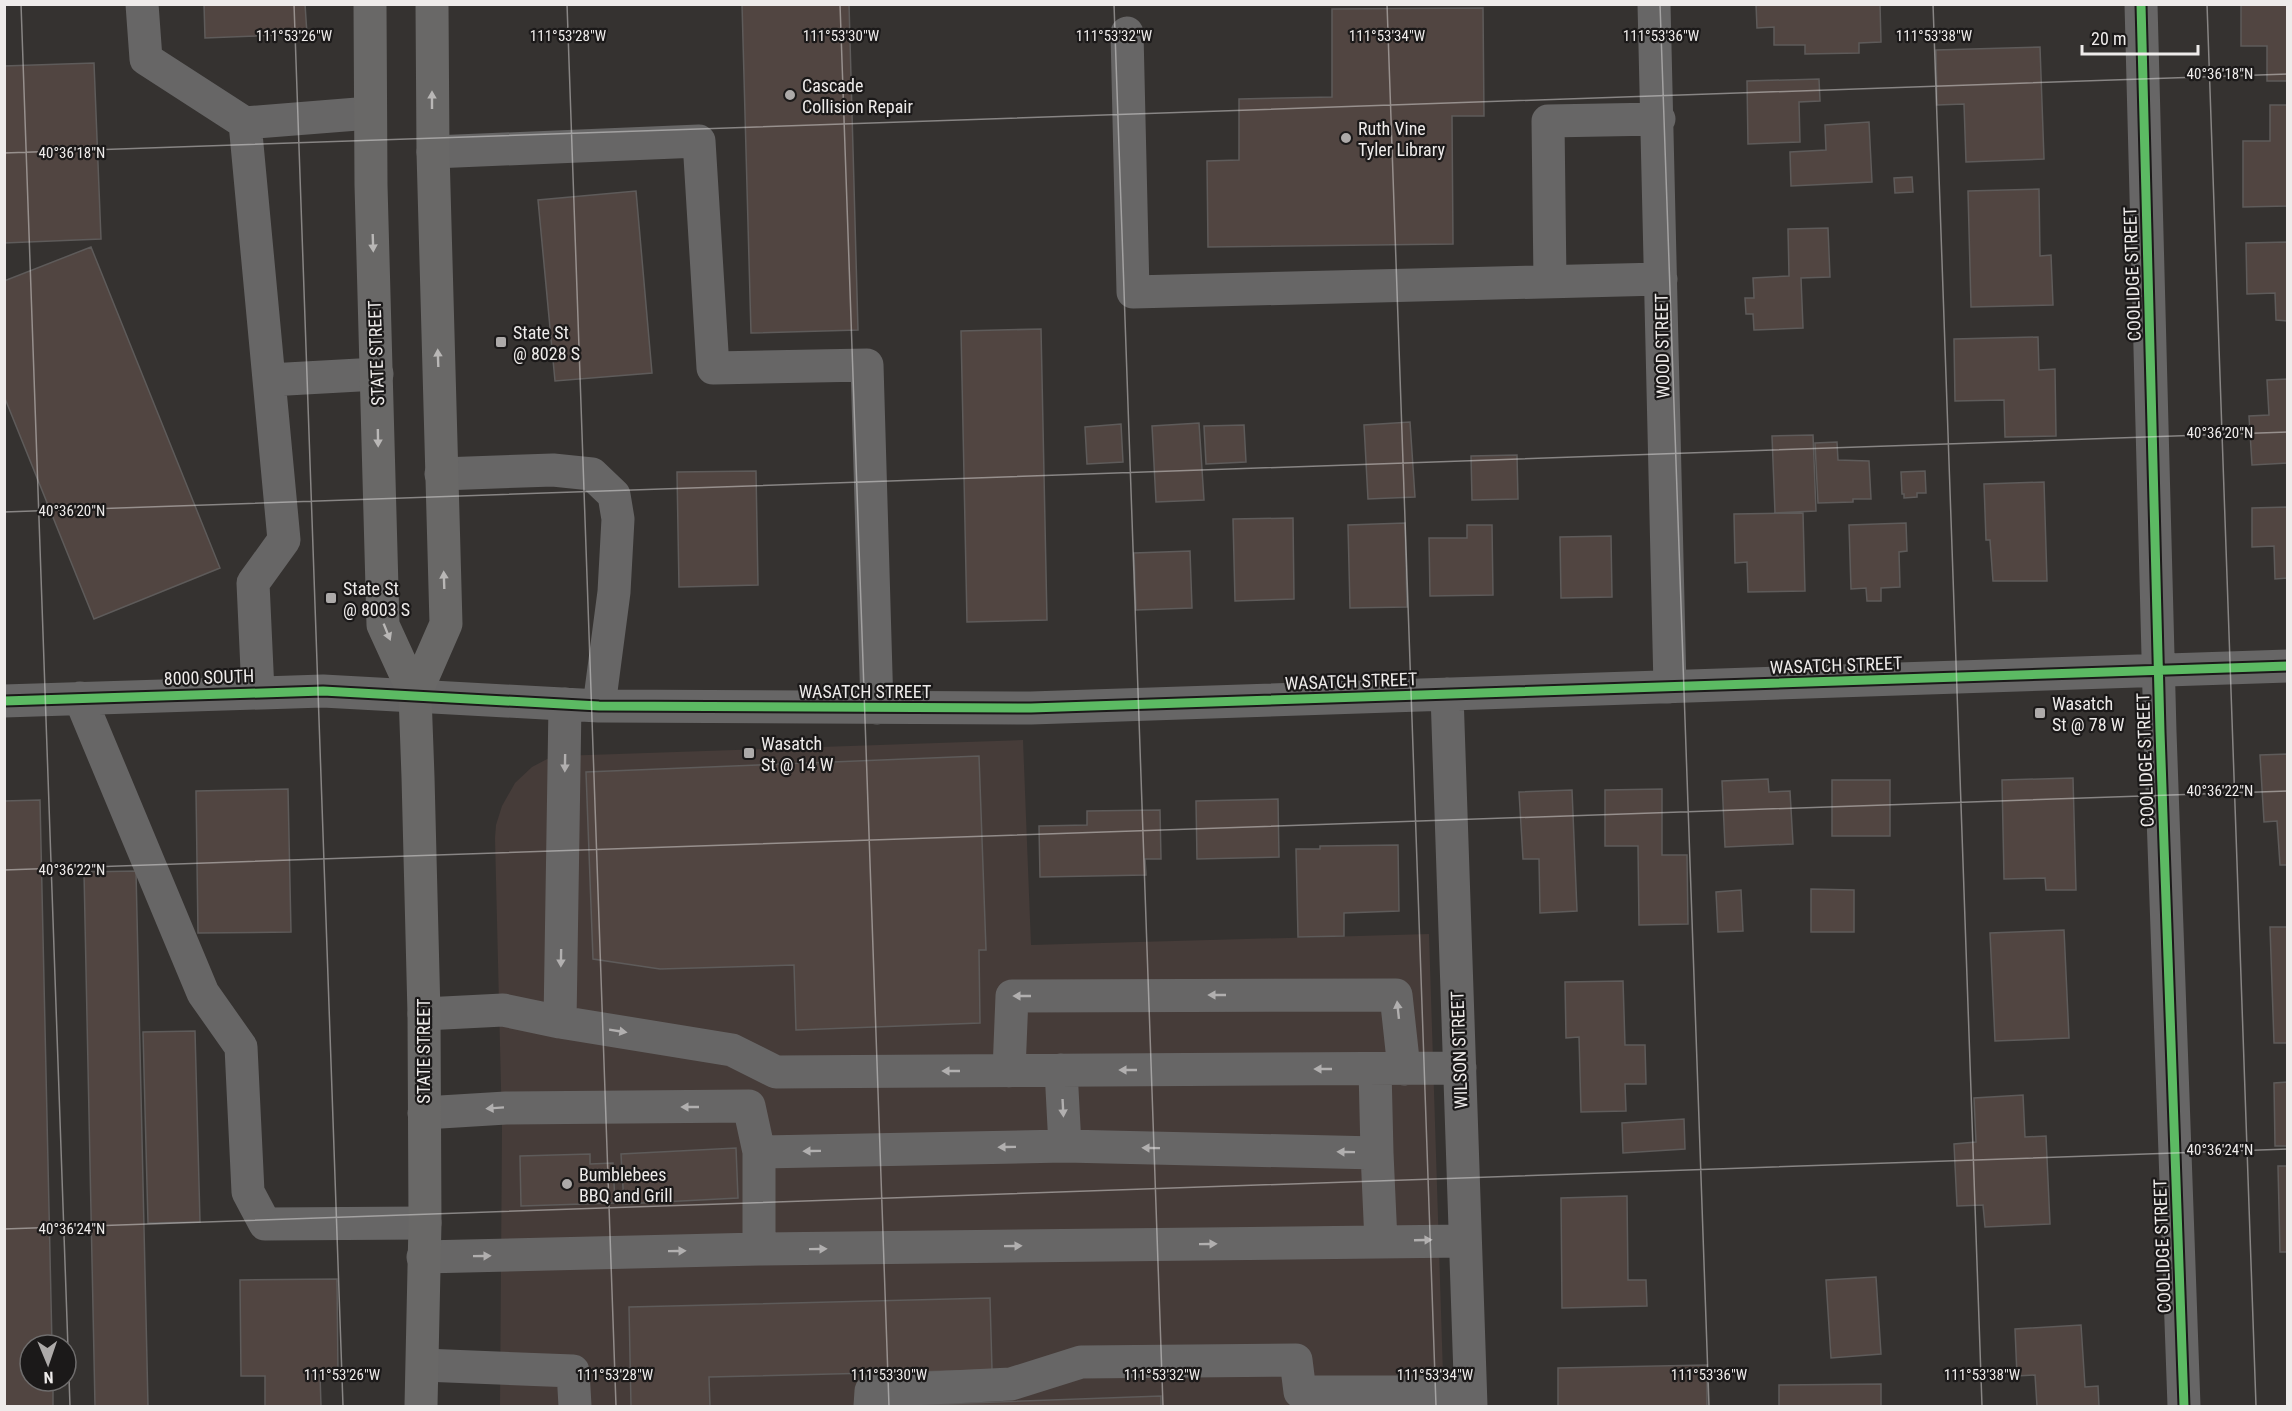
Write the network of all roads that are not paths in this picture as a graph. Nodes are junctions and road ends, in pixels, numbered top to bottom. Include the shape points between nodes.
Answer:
1 (142, 4) edge
2 (370, 4) edge
3 (432, 4) edge
4 (1654, 4) edge
5 (2141, 4) edge
6 (1127, 33) dead end
7 (370, 113) junction
8 (1659, 119) junction
9 (245, 123) junction
10 (433, 153) junction
11 (1661, 279) junction
12 (1550, 282) junction
13 (377, 374) junction
14 (269, 380) junction
15 (441, 474) junction
16 (2288, 666) edge
17 (2159, 670) junction
18 (1670, 687) junction
19 (258, 692) junction
20 (1448, 694) junction
21 (415, 695) junction
22 (80, 698) junction
23 (4, 701) edge
24 (565, 704) junction
25 (599, 706) junction
26 (877, 708) junction
27 (424, 1014) junction
28 (560, 1022) junction
29 (1460, 1068) junction
30 (1390, 1069) junction
31 (1061, 1070) junction
32 (1009, 1071) junction
33 (776, 1072) junction
34 (749, 1106) junction
35 (424, 1113) junction
36 (1065, 1146) junction
37 (759, 1152) junction
38 (1377, 1153) junction
39 (425, 1223) junction
40 (1465, 1241) junction
41 (1381, 1242) junction
42 (759, 1249) junction
43 (423, 1257) junction
44 (423, 1365) junction
45 (1471, 1399) edge
46 (421, 1407) edge
47 (574, 1407) edge
48 (870, 1407) edge
49 (2184, 1407) edge

1 - 9 street via 146,59
2 - 7 main road, STATE STREET
10 -> 3 main road, STATE STREET
4 - 8 street, WOOD STREET
5 - 17 street, COOLIDGE STREET
6 - 12 street via 1133,292
7 - 9 street
7 -> 13 main road, STATE STREET
8 - 11 street, WOOD STREET
8 - 12 street via 1548,121
9 - 14 street
15 -> 10 main road, STATE STREET
10 - 26 street via 699,141 712,368 867,365
11 - 12 street
11 - 18 street, WOOD STREET
13 - 14 street
13 -> 21 main road, STATE STREET via 383,625
14 - 19 street via 284,540 253,583
21 -> 15 main road, STATE STREET via 446,624
15 - 25 street via 553,470 592,474 614,495 618,519 614,592
16 - 17 street, WASATCH STREET
17 - 18 street, WASATCH STREET
17 - 49 street, COOLIDGE STREET
18 - 20 street, WASATCH STREET
19 - 21 street, 8000 SOUTH
19 - 22 street, 8000 SOUTH
20 - 26 street, WASATCH STREET via 1031,708
20 - 29 street, WILSON STREET
21 - 24 street, WASATCH STREET
21 - 27 main road, STATE STREET
22 - 23 street, 8000 SOUTH
22 - 39 street via 203,993 241,1047 248,1192 265,1224
24 - 25 street, WASATCH STREET
24 -> 28 street
25 - 26 street, WASATCH STREET
27 - 28 street via 503,1010
27 - 35 main road, STATE STREET
28 -> 33 street via 732,1050
29 - 30 street
29 - 40 street, WILSON STREET
30 -> 31 street
30 -> 32 street via 1396,995 1012,996
30 - 38 street
31 - 32 street
31 -> 36 street
32 -> 33 street
33 - 34 street
34 -> 35 street via 506,1108
34 - 37 street
35 - 39 main road, STATE STREET
36 -> 37 street
38 -> 36 street
37 - 42 street
38 - 41 street
39 - 43 main road, STATE STREET
41 -> 40 street
40 - 45 street, WILSON STREET
42 -> 41 street
43 -> 42 street
43 - 44 main road, STATE STREET
44 - 46 main road, STATE STREET
44 - 47 street via 573,1371
45 - 48 street via 1300,1392 1296,1359 1081,1362 1011,1384 871,1391

